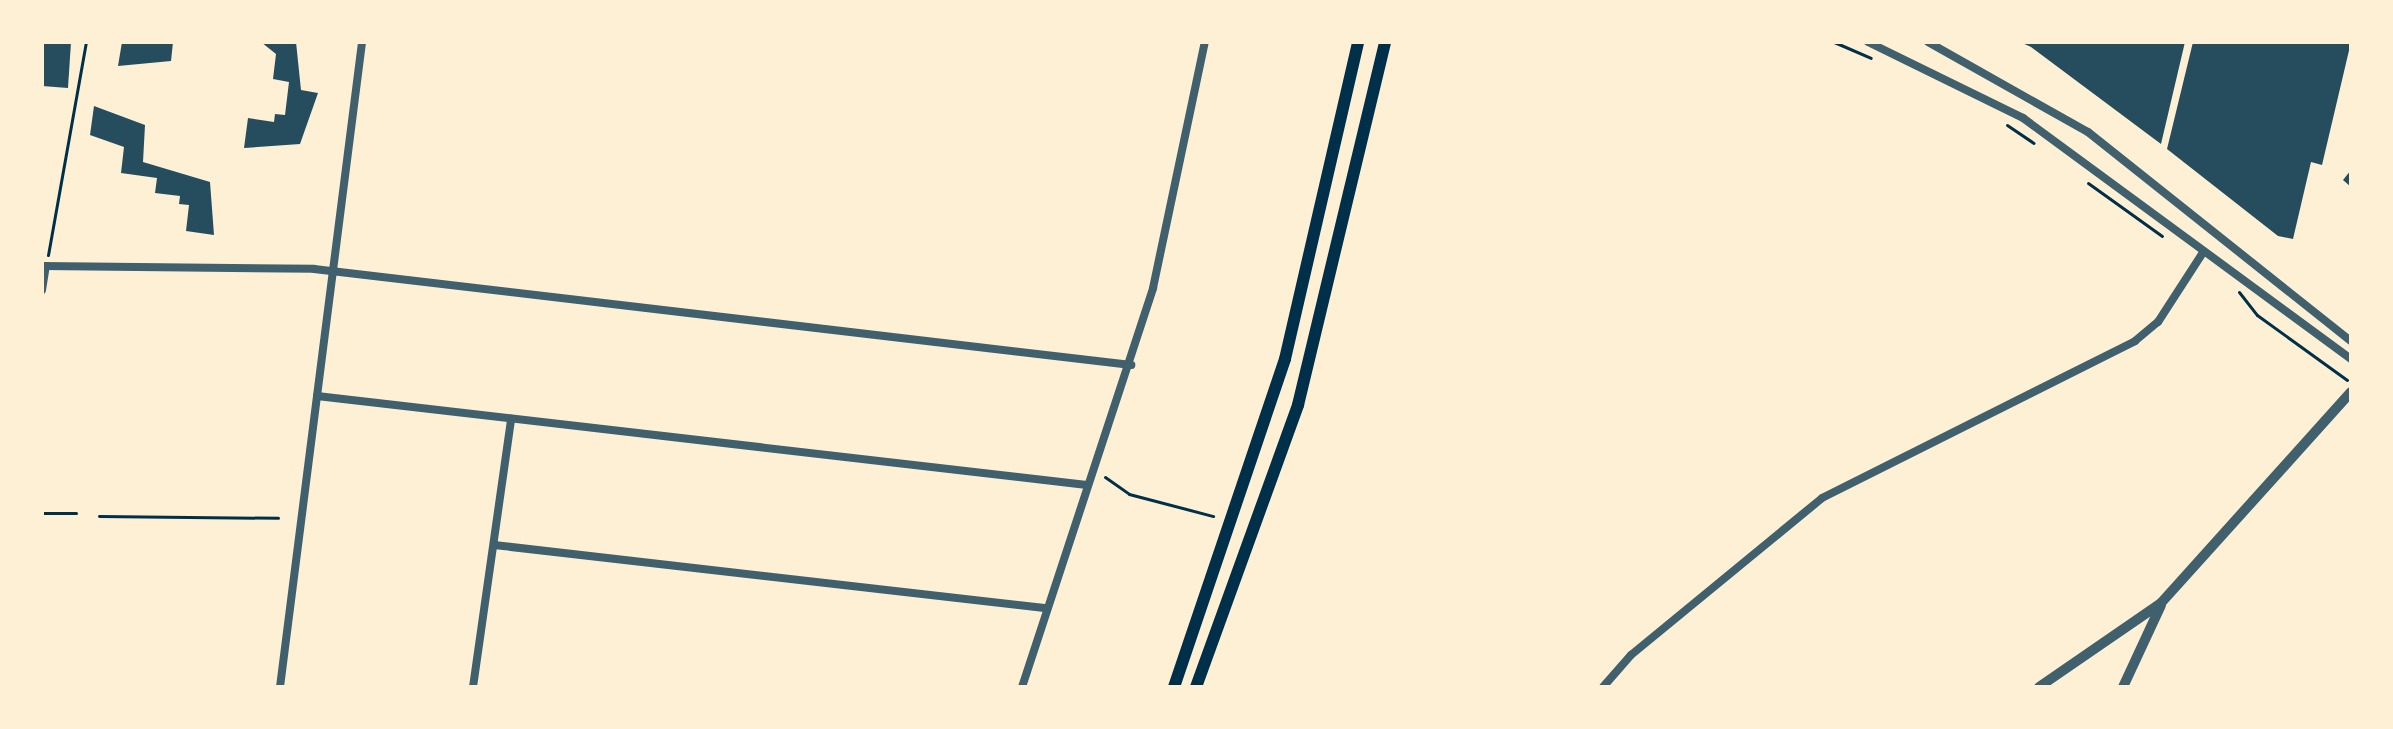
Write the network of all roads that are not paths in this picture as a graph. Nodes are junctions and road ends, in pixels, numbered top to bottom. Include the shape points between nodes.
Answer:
1 (362, 42) edge
2 (1205, 42) edge
3 (1358, 42) edge
4 (1385, 42) edge
5 (1868, 42) edge
6 (1928, 42) edge
7 (2202, 254) junction
8 (44, 266) edge
9 (336, 274) junction
10 (42, 290) edge
11 (2351, 341) edge
12 (2351, 359) edge
13 (1131, 365) junction
14 (2351, 392) edge
15 (317, 396) junction
16 (511, 419) junction
17 (1087, 485) junction
18 (494, 545) junction
19 (2161, 603) junction
20 (1044, 608) junction
21 (280, 687) edge
22 (473, 687) edge
23 (1022, 687) edge
24 (1174, 687) edge
25 (1196, 687) edge
26 (1603, 687) edge
27 (2039, 687) edge
28 (2123, 687) edge

1 - 9 street
2 - 13 street
3 - 24 main road via 1285,359
4 - 25 main road via 1298,405
5 - 7 street via 2023,118
6 - 11 street via 2088,132
7 - 12 street
7 - 26 street via 2158,322 2135,341 1822,498
8 - 9 street
8 - 10 street
9 - 13 street
9 - 15 street
13 - 17 street
14 - 19 street
15 - 16 street
15 - 21 street
16 - 17 street
16 - 18 street
17 - 20 street
18 - 20 street
18 - 22 street
19 - 27 street
19 - 28 street
20 - 23 street

